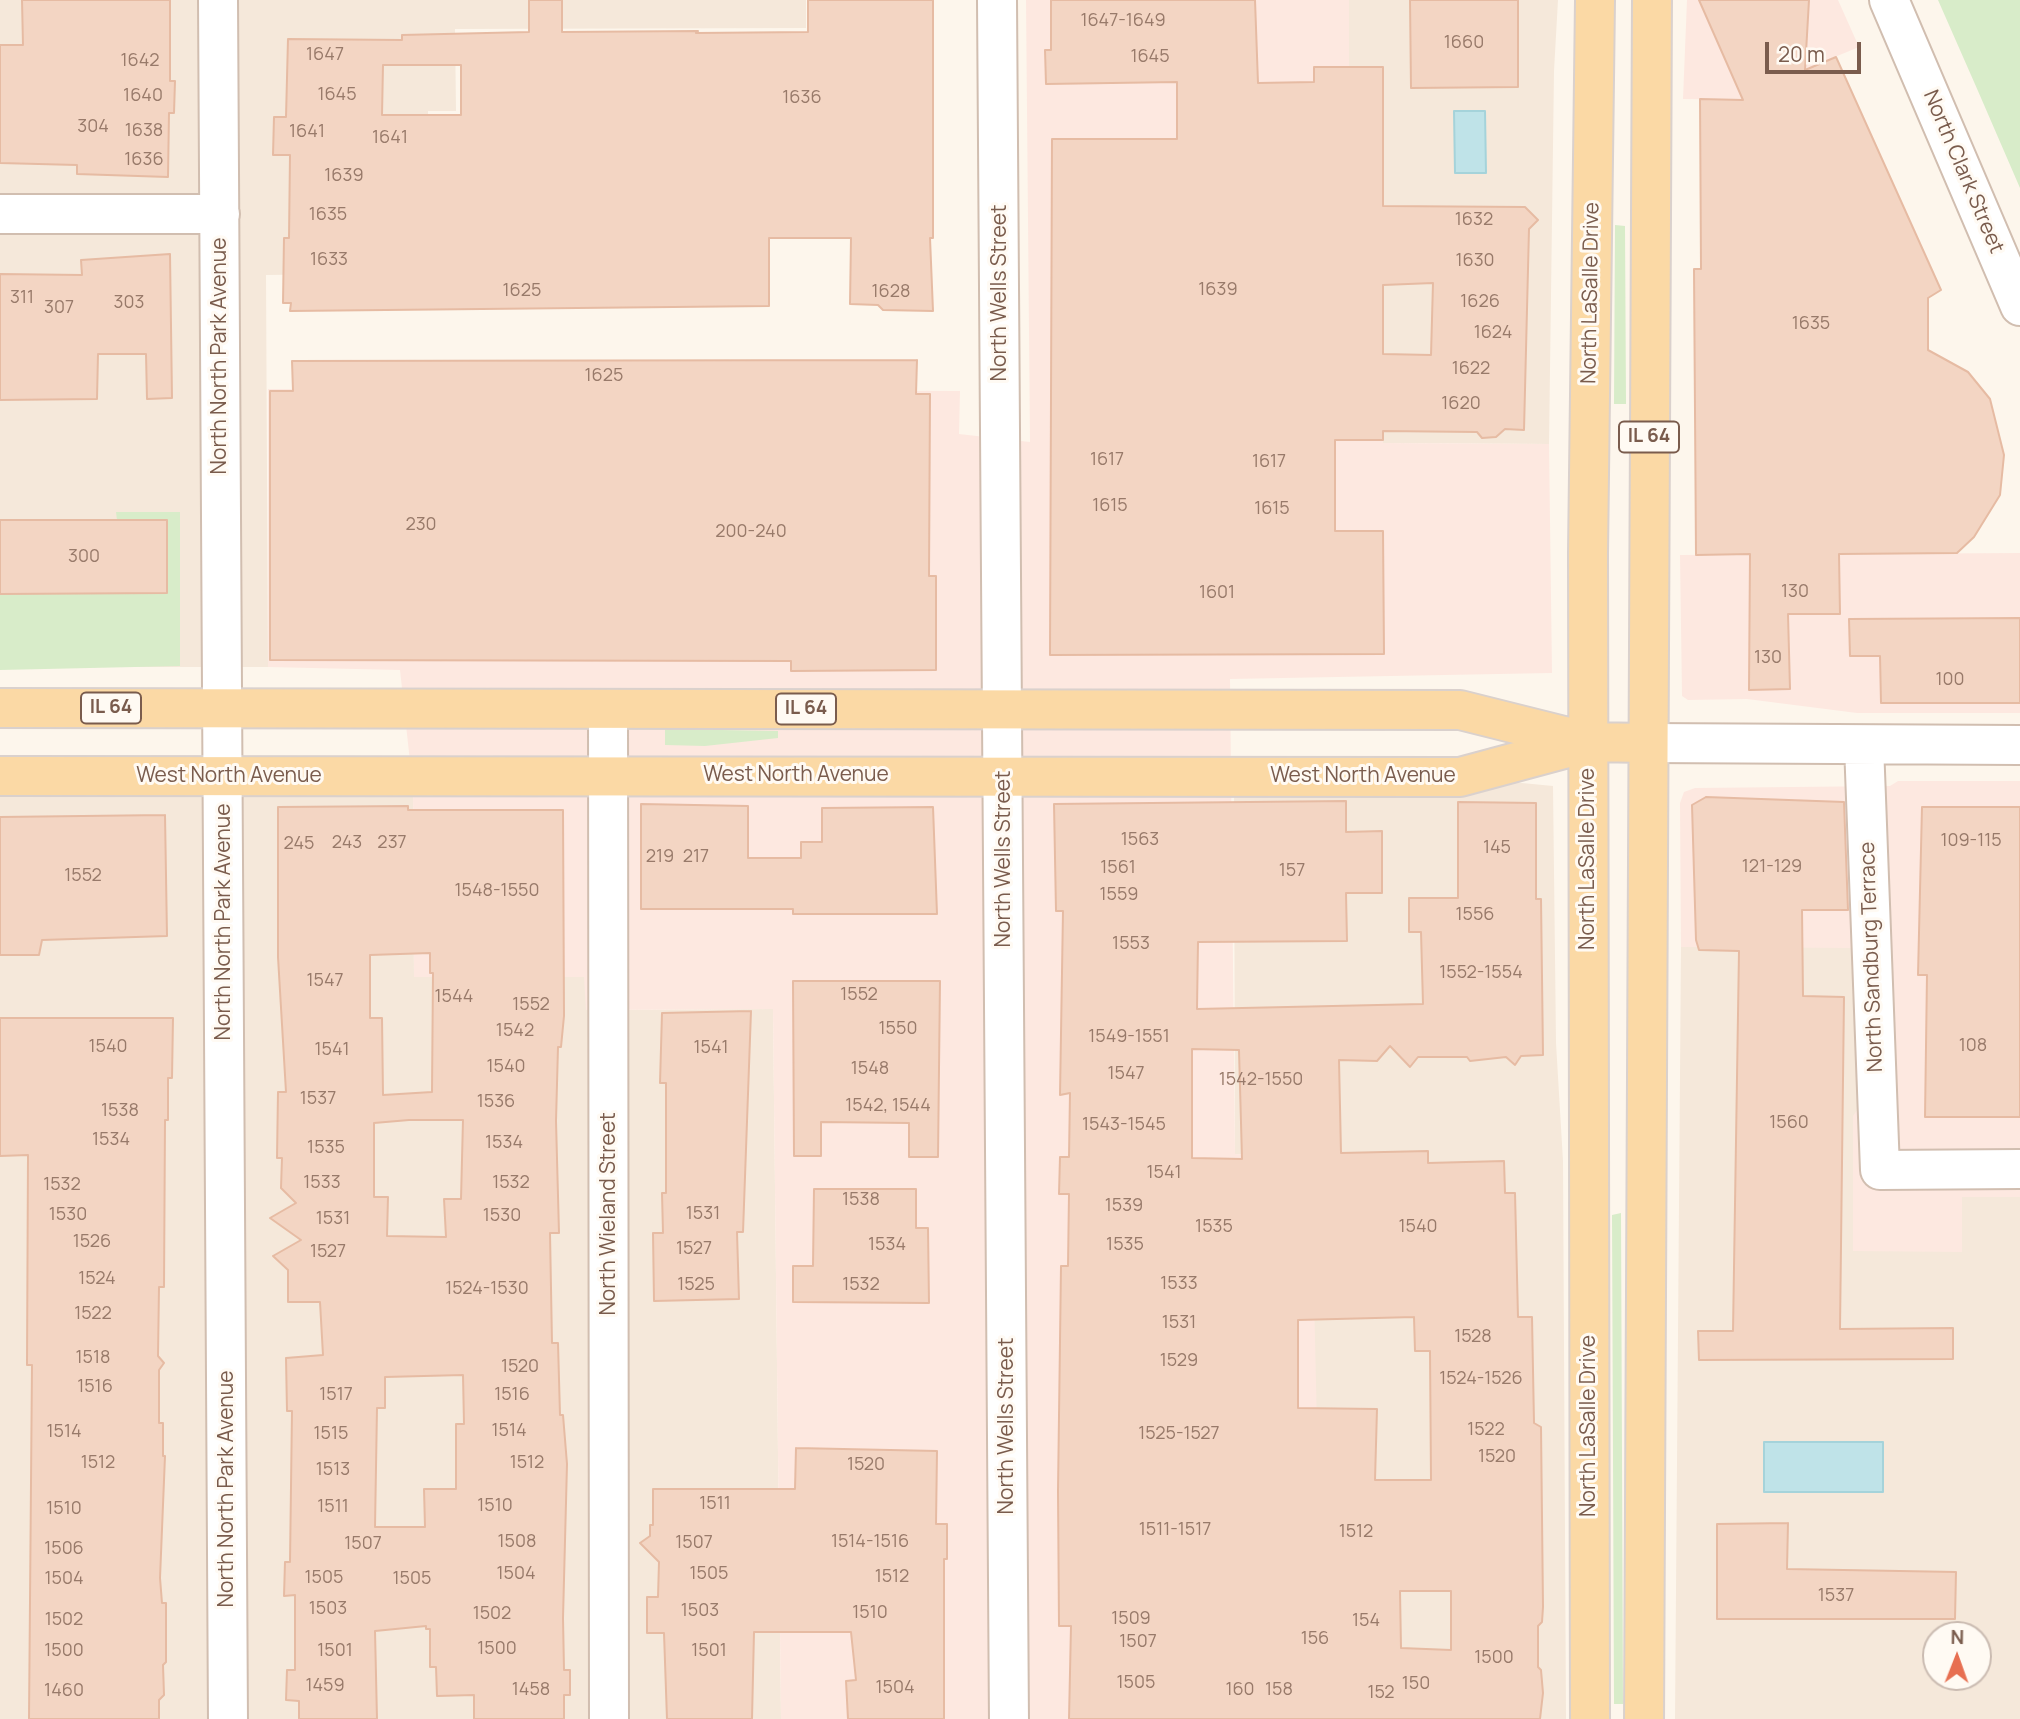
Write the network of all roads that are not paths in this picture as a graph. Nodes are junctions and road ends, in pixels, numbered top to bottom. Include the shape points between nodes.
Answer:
1 (218, 0) edge
2 (997, 0) edge
3 (1595, 0) edge
4 (1652, 0) edge
5 (1889, 0) edge
6 (0, 214) edge
7 (220, 214) junction
8 (2020, 306) edge
9 (0, 708) edge
10 (223, 708) junction
11 (608, 709) junction
12 (1004, 709) junction
13 (1588, 742) junction
14 (1648, 743) junction
15 (1864, 745) junction
16 (2020, 745) edge
17 (608, 774) junction
18 (0, 776) edge
19 (223, 776) junction
20 (1004, 776) junction
21 (2020, 1169) edge
22 (228, 1719) edge
23 (609, 1719) edge
24 (1009, 1719) edge
25 (1590, 1719) edge
26 (1644, 1719) edge

1 - 7 street, North North Park Avenue
2 - 12 street, North Wells Street
3 - 13 main road, North LaSalle Drive / IL 64
4 - 14 main road, IL 64
5 - 8 street, North Clark Street
6 - 7 street
7 - 10 street, North North Park Avenue
9 - 10 main road, West North Avenue / IL 64
10 - 11 main road, West North Avenue / IL 64
10 - 19 street, North North Park Avenue
11 - 12 main road, West North Avenue / IL 64
11 - 17 street, North Wieland Street
12 - 13 main road, West North Avenue / IL 64 via 1460,710
12 - 20 street, North Wells Street
13 - 14 main road, West North Avenue / IL 64
13 - 20 main road, West North Avenue / IL 64 via 1460,777
13 - 25 main road, North LaSalle Drive
14 - 15 street, West North Avenue
14 - 26 main road
15 - 16 street, West North Avenue
15 - 21 street, North Sandburg Terrace via 1880,1170
17 - 19 main road, West North Avenue / IL 64
17 - 20 main road, West North Avenue / IL 64
17 - 23 street, North Wieland Street
18 - 19 main road, West North Avenue / IL 64
19 - 22 street, North North Park Avenue
20 - 24 street, North Wells Street

